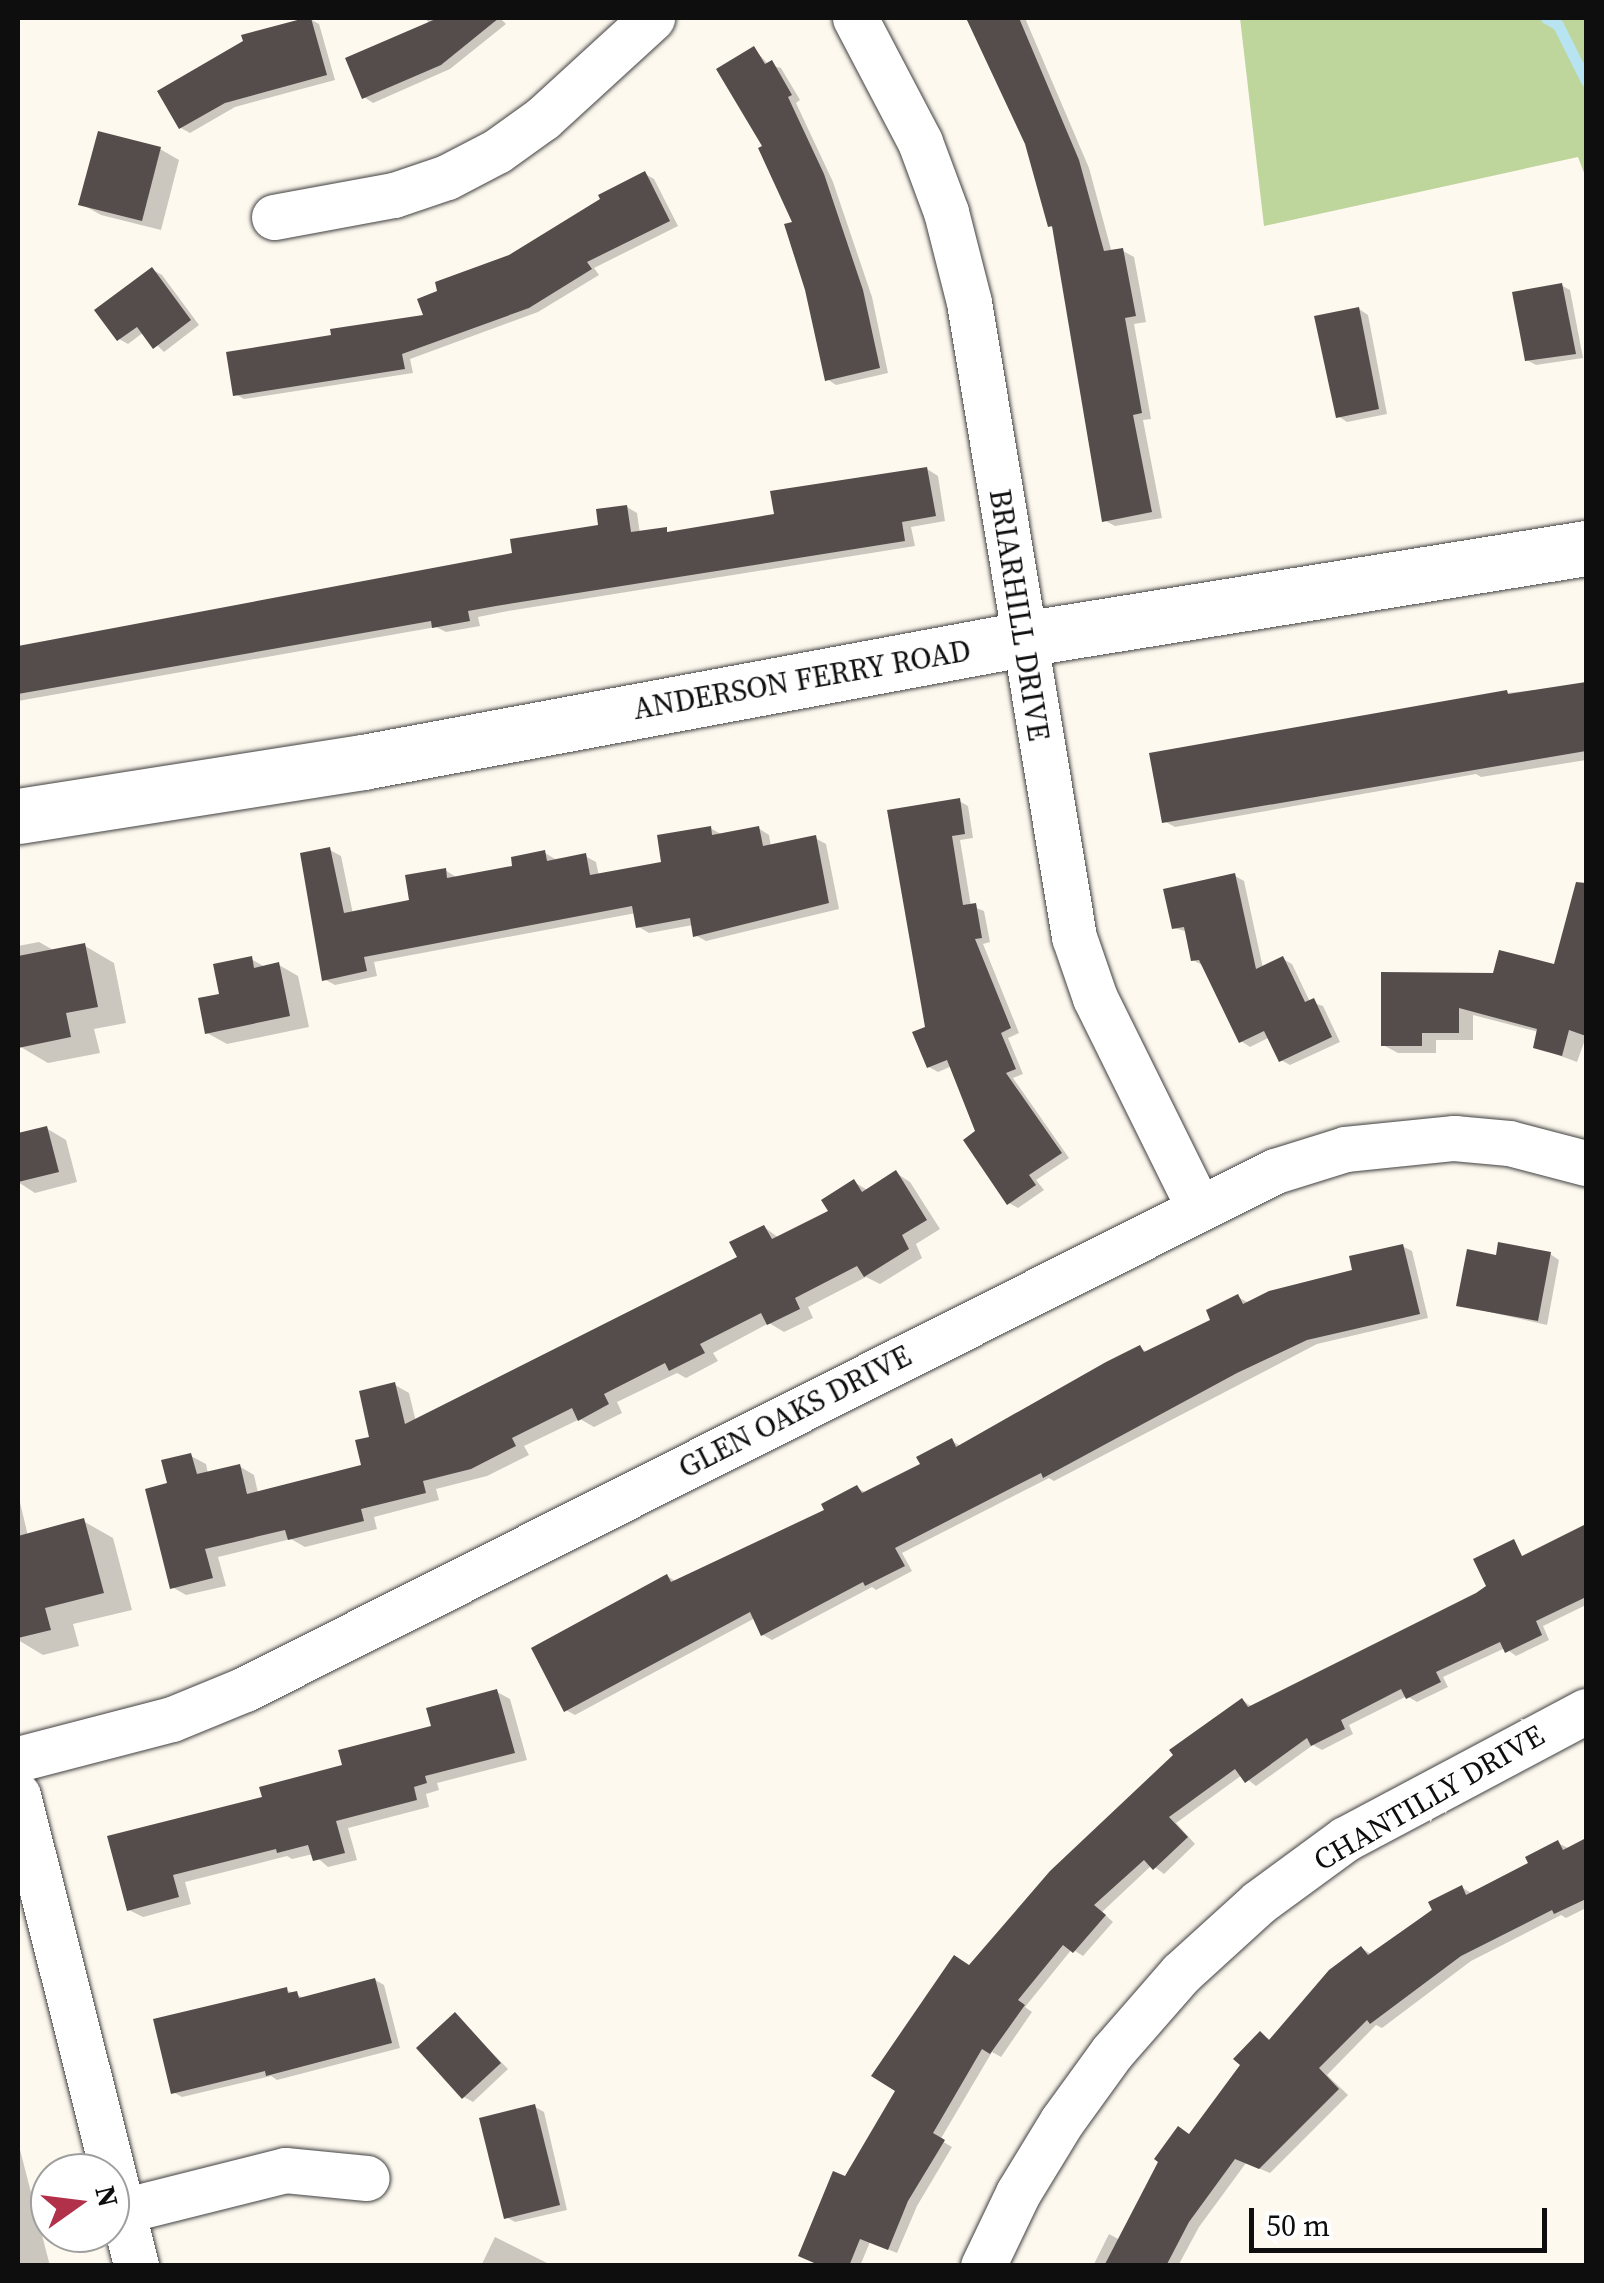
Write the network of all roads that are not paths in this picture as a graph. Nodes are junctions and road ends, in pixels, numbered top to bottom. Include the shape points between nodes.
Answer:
1 (652, 18) edge
2 (855, 18) edge
3 (274, 217) dead end
4 (1586, 548) edge
5 (1023, 639) junction
6 (18, 816) edge
7 (1586, 1163) edge
8 (1199, 1208) junction
9 (1586, 1711) edge
10 (18, 1759) edge
11 (18, 1795) edge
12 (108, 2153) edge
13 (367, 2178) dead end
14 (130, 2209) edge
15 (984, 2266) edge

1 - 3 street via 497,151 394,196
2 - 5 street, BRIARHILL DRIVE via 920,142 946,212 969,302
4 - 5 street, ANDERSON FERRY ROAD
5 - 6 street, ANDERSON FERRY ROAD via 363,762
5 - 8 street, BRIARHILL DRIVE via 1074,937 1094,998
7 - 8 street, GLEN OAKS DRIVE via 1510,1143 1399,1140 1275,1171
8 - 10 street, GLEN OAKS DRIVE via 245,1690 172,1719
9 - 15 street, CHANTILLY DRIVE via 1345,1840 1260,1902 1181,1973 1062,2121
11 - 12 street
13 - 14 street via 285,2170

